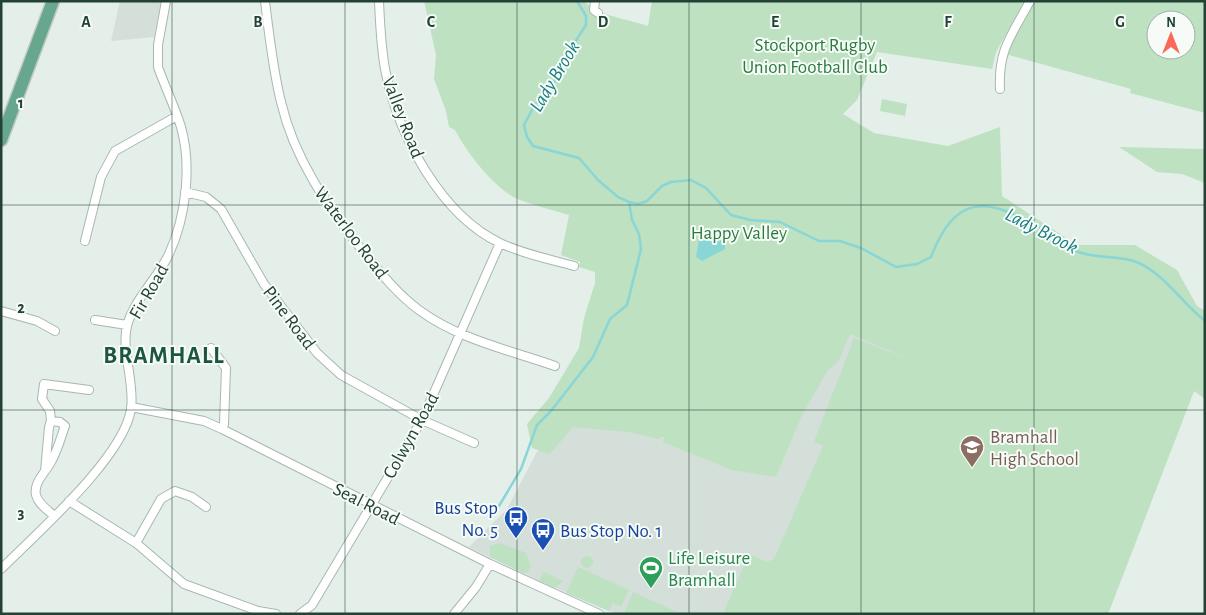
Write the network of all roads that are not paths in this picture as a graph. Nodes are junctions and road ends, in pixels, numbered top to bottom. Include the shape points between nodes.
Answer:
1 (53, 1) edge
2 (166, 1) edge
3 (265, 1) edge
4 (379, 1) edge
5 (595, 1) edge
6 (1030, 1) edge
7 (598, 13) dead end
8 (1000, 89) dead end
9 (177, 116) junction
10 (1, 140) edge
11 (185, 192) junction
12 (85, 241) dead end
13 (500, 243) junction
14 (574, 266) dead end
15 (1, 311) edge
16 (95, 320) dead end
17 (128, 325) junction
18 (55, 331) dead end
19 (461, 334) junction
20 (211, 348) dead end
21 (555, 366) dead end
22 (89, 390) dead end
23 (131, 407) junction
24 (422, 420) junction
25 (51, 421) junction
26 (222, 429) junction
27 (474, 443) dead end
28 (45, 472) junction
29 (69, 501) junction
30 (370, 504) junction
31 (206, 507) dead end
32 (54, 516) junction
33 (136, 543) junction
34 (490, 564) junction
35 (1, 569) edge
36 (589, 612) edge
37 (276, 614) edge
38 (300, 614) edge
39 (454, 614) edge
40 (599, 614) edge

1 - 10 main road
2 - 9 street, Fir Road via 157,57
3 - 19 street, Waterloo Road via 281,102 291,134 320,194 376,268 407,300
4 - 13 street, Valley Road via 387,76 415,152 450,203 468,221
5 - 7 street via 593,8
6 - 8 street via 1002,53
9 - 11 street, Fir Road via 186,151
9 - 12 street via 115,151 101,177
11 - 17 street, Fir Road via 169,255
11 - 24 street, Pine Road via 206,197 221,209 264,284 317,353 341,375
13 - 14 street, Valley Road
13 - 19 street, Colwyn Road
15 - 18 street via 37,321
16 - 17 street
17 - 23 street, Fir Road
19 - 21 street, Waterloo Road
19 - 24 street, Colwyn Road
20 - 26 street via 226,368
22 - 25 street via 44,384 42,399 50,411
23 - 26 street, Seal Road via 204,421
23 - 29 street, Fir Road via 129,420 113,451
24 - 27 street, Pine Road
24 - 30 street, Colwyn Road
25 - 28 street
25 - 28 street via 65,426
26 - 30 street, Seal Road
28 - 32 street via 35,493 38,501
29 - 32 street, Fir Road
29 - 33 street
30 - 34 street, Seal Road
30 - 38 street, Colwyn Road via 312,606
31 - 33 street via 175,491 161,499
32 - 35 street, Fir Road
33 - 37 street via 184,584 258,611
34 - 36 street, Seal Road
34 - 39 street
36 - 40 street, Seal Road

